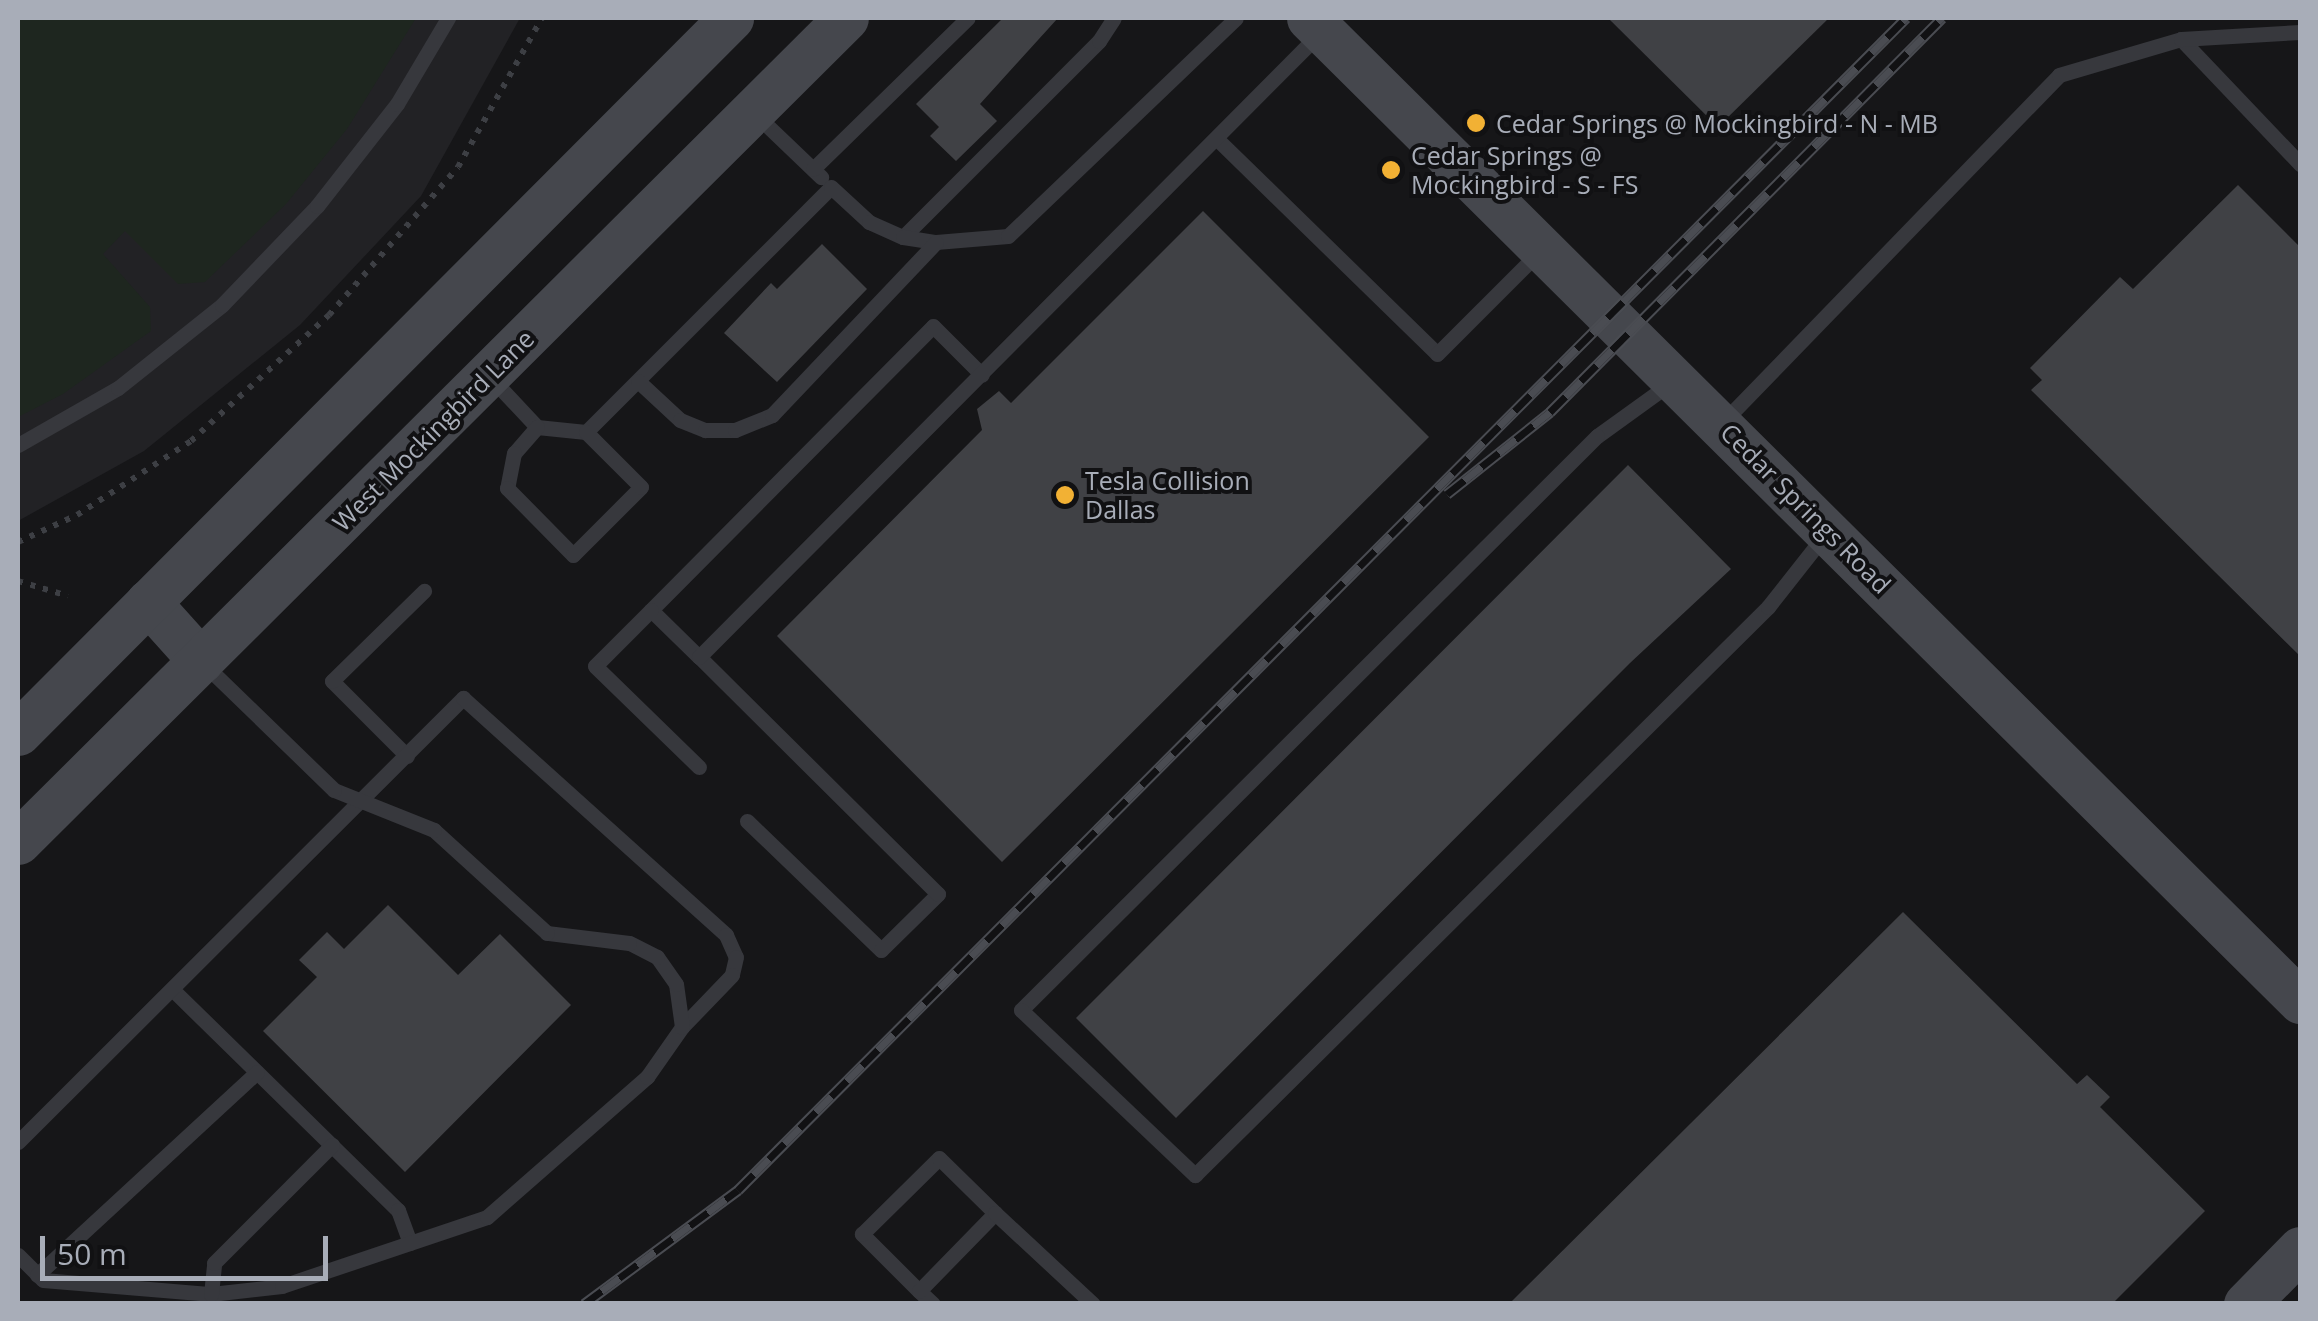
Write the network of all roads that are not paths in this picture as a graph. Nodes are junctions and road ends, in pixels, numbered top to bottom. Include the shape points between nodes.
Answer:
1 (448, 18) edge
2 (690, 18) edge
3 (732, 18) edge
4 (846, 18) edge
5 (968, 18) edge
6 (1114, 18) edge
7 (1236, 18) edge
8 (1316, 24) edge
9 (2300, 32) edge
10 (2181, 38) junction
11 (650, 97) junction
12 (752, 111) junction
13 (1218, 140) junction
14 (2300, 164) edge
15 (813, 169) junction
16 (830, 186) junction
17 (903, 237) junction
18 (936, 242) junction
19 (1544, 247) junction
20 (488, 375) junction
21 (982, 375) junction
22 (1676, 378) junction
23 (638, 380) junction
24 (1722, 423) junction
25 (538, 426) junction
26 (586, 432) junction
27 (18, 445) edge
28 (1830, 530) junction
29 (424, 590) dead end
30 (148, 602) junction
31 (650, 610) junction
32 (698, 657) junction
33 (201, 662) junction
34 (18, 734) edge
35 (406, 756) junction
36 (698, 767) dead end
37 (361, 803) junction
38 (747, 821) dead end
39 (18, 842) edge
40 (173, 990) junction
41 (2300, 1001) edge
42 (682, 1027) junction
43 (257, 1072) junction
44 (18, 1142) edge
45 (332, 1145) junction
46 (995, 1213) junction
47 (410, 1243) junction
48 (2300, 1249) edge
49 (18, 1255) edge
50 (37, 1275) junction
51 (920, 1290) junction
52 (211, 1294) junction
53 (933, 1304) edge
54 (1093, 1304) edge
55 (2246, 1304) edge

1 - 27 lane via 398,104 316,206 222,305 118,388
2 - 11 main road
3 - 11 main road
4 - 12 main road, West Mockingbird Lane
5 - 15 lane
6 - 17 lane via 1099,41
7 - 18 lane via 1008,236
8 - 13 lane
8 - 19 main road, Cedar Springs Road
9 - 10 lane
10 - 14 lane
10 - 24 lane via 2059,75
11 - 30 main road
12 - 15 lane
12 - 20 main road, West Mockingbird Lane
13 - 19 lane via 1437,354
13 - 21 lane
15 - 16 lane
16 - 17 lane via 869,222
16 - 23 lane
17 - 18 lane
18 - 23 lane via 772,415 735,430 705,430 680,420
19 - 22 main road, Cedar Springs Road
20 - 25 lane
20 - 33 main road, West Mockingbird Lane
21 - 31 lane via 933,326
21 - 32 lane
22 - 24 main road, Cedar Springs Road
22 - 28 lane via 1597,436 1021,1010 1195,1175 1768,607
23 - 26 lane
24 - 28 main road, Cedar Springs Road
25 - 26 lane
25 - 26 lane via 514,453 507,488 573,556 642,486
28 - 41 main road, Cedar Springs Road
29 - 35 lane via 332,680
30 - 33 main road
30 - 34 main road
31 - 32 lane
31 - 36 lane via 595,666
32 - 38 lane via 938,894 881,950
33 - 37 lane via 334,790
33 - 39 main road, West Mockingbird Lane
35 - 37 lane
35 - 42 lane via 463,698 726,935 736,957 732,975
37 - 40 lane
37 - 42 lane via 408,814 434,830 547,933 629,943 657,957 676,984
40 - 43 lane
40 - 44 lane
42 - 47 lane via 648,1078 487,1217
43 - 45 lane
43 - 50 lane
45 - 47 lane via 398,1210
45 - 52 lane via 214,1262
46 - 51 lane
46 - 51 lane via 939,1158 862,1234
46 - 54 lane
47 - 52 lane via 282,1286
48 - 55 main road
49 - 50 lane
50 - 52 lane via 110,1289
51 - 53 lane

